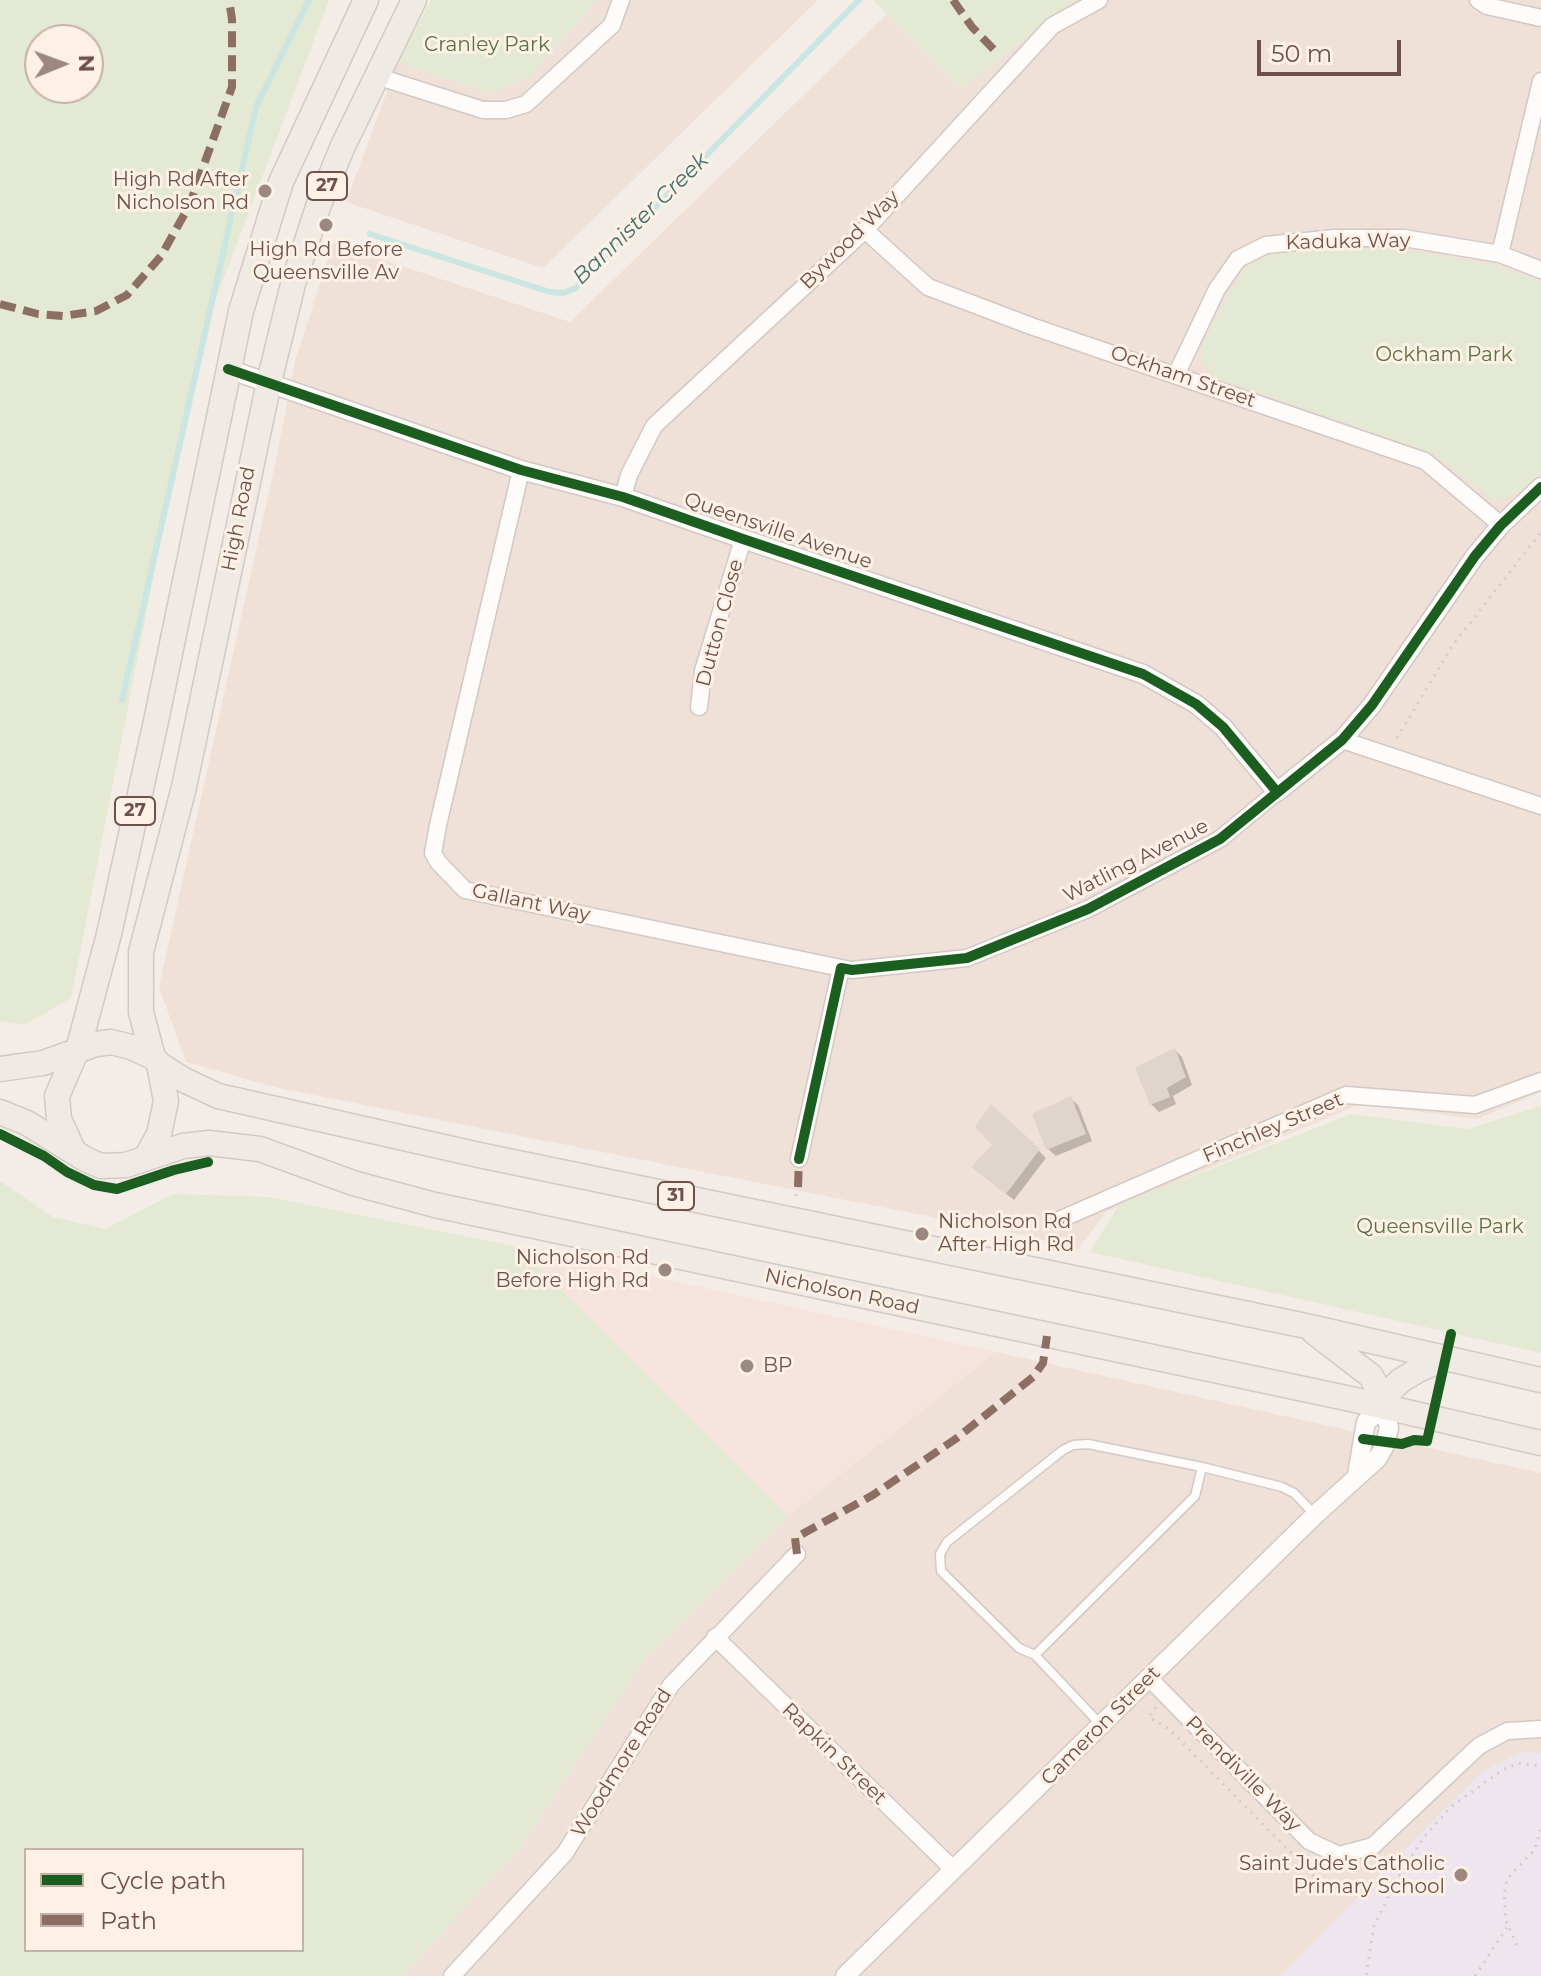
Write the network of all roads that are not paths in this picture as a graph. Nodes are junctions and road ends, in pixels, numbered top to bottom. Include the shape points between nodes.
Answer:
1 (366, 0) edge
2 (414, 0) edge
3 (621, 0) edge
4 (1099, 0) edge
5 (1478, 0) edge
6 (1541, 18) edge
7 (376, 76) junction
8 (1541, 81) edge
9 (865, 230) junction
10 (1500, 254) junction
11 (1541, 270) edge
12 (228, 369) junction
13 (1176, 375) junction
14 (269, 382) junction
15 (521, 470) junction
16 (1541, 487) edge
17 (623, 497) junction
18 (1501, 525) junction
19 (743, 539) junction
20 (699, 707) dead end
21 (1342, 740) junction
22 (1277, 792) junction
23 (1541, 806) edge
24 (841, 968) junction
25 (77, 1051) junction
26 (156, 1061) junction
27 (0, 1069) edge
28 (1541, 1081) edge
29 (0, 1112) edge
30 (75, 1154) junction
31 (147, 1156) junction
32 (799, 1159) dead end
33 (1061, 1219) dead end
34 (1306, 1326) junction
35 (1446, 1358) junction
36 (1541, 1380) edge
37 (1384, 1407) junction
38 (1541, 1443) edge
39 (1202, 1467) junction
40 (1315, 1515) junction
41 (797, 1554) dead end
42 (715, 1637) junction
43 (1035, 1655) junction
44 (1149, 1678) junction
45 (1102, 1727) junction
46 (1541, 1729) edge
47 (954, 1870) junction
48 (452, 1976) edge
49 (845, 1976) edge

1 - 12 main road, High Road / 27 via 281,182
2 - 7 main road, High Road / 27
3 - 7 street via 612,25 526,104 483,110
4 - 9 street, Bywood Way via 1052,26
5 - 6 street
7 - 14 main road, High Road / 27 via 318,207
8 - 10 street
9 - 13 street, Ockham Street via 928,287
9 - 17 street, Bywood Way via 654,426
10 - 11 street, Kaduka Way
10 - 13 street, Kaduka Way via 1404,238 1266,245 1238,259 1217,289
12 - 14 street, Queensville Avenue
12 - 25 main road, High Road / 27 via 109,934
13 - 18 street, Ockham Street via 1425,461
14 - 15 street, Queensville Avenue
14 - 26 main road, High Road / 27 via 184,787 141,952 141,1012
15 - 17 street, Queensville Avenue
15 - 24 street, Gallant Way via 438,825 433,853 438,862 465,890
16 - 18 street, Watling Avenue
17 - 19 street, Queensville Avenue
18 - 21 street, Watling Avenue
19 - 20 street, Dutton Close via 703,671
19 - 22 street, Queensville Avenue via 1143,674 1214,719
21 - 22 street, Watling Avenue
21 - 23 street
22 - 24 street, Watling Avenue via 1220,839 1088,909 967,958
24 - 32 street
25 - 26 main road, 31 via 111,1042
25 - 27 main road, 31 via 35,1065
25 - 30 main road via 57,1096 59,1119
26 - 31 main road via 166,1101 159,1134
26 - 34 main road, 31 via 218,1096
28 - 33 street, Finchley Street via 1475,1105 1346,1095
29 - 30 main road, Nicholson Road
30 - 31 main road, Nicholson Road via 112,1167
31 - 37 main road, Nicholson Road via 209,1143 260,1149 353,1183 435,1205
34 - 35 main road, 31
34 - 37 main road via 1371,1376
35 - 36 main road, 31
35 - 37 main road via 1400,1381
37 - 38 main road, Nicholson Road
37 - 40 street, Cameron Street via 1366,1422 1357,1475
39 - 40 lane via 1282,1487
39 - 43 lane via 1195,1496
39 - 43 lane via 1073,1445 947,1542 940,1554 941,1571 1019,1648
40 - 44 street, Cameron Street
41 - 42 street, Woodmore Road
42 - 47 street, Rapkin Street
42 - 48 street, Woodmore Road via 671,1685 565,1853
43 - 45 lane
44 - 45 street, Cameron Street
44 - 46 street, Prendiville Way via 1309,1841 1339,1855 1373,1846 1479,1746 1507,1731
45 - 47 street, Cameron Street
47 - 49 street, Cameron Street

